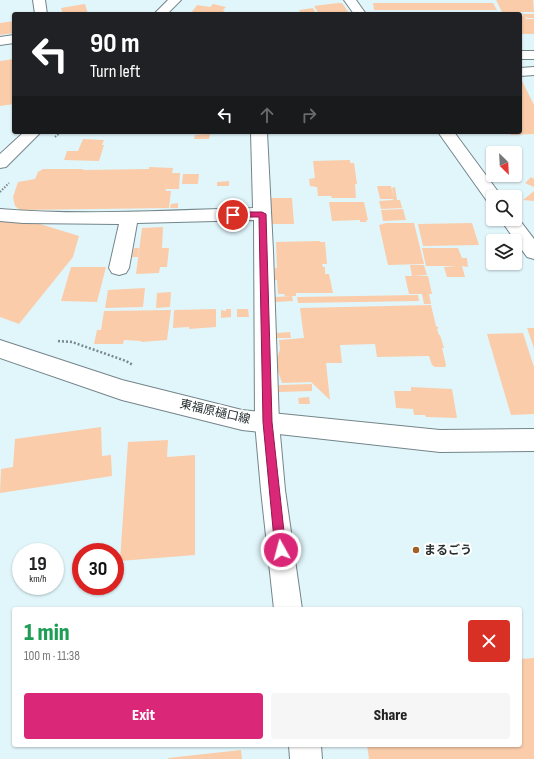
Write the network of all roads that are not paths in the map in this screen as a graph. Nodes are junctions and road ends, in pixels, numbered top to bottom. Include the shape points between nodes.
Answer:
1 (39, 0) edge
2 (175, 0) edge
3 (350, 0) edge
4 (41, 12) edge
5 (162, 12) edge
6 (359, 12) edge
7 (12, 39) edge
8 (0, 41) edge
9 (522, 55) edge
10 (534, 55) edge
11 (534, 71) edge
12 (522, 72) edge
13 (31, 134) edge
14 (259, 134) edge
15 (447, 134) edge
16 (0, 163) edge
17 (488, 190) edge
18 (262, 214) junction
19 (0, 215) edge
20 (129, 217) junction
21 (514, 226) edge
22 (534, 252) edge
23 (119, 268) dead end
24 (0, 349) edge
25 (268, 422) junction
26 (534, 440) edge
27 (288, 607) edge
28 (305, 747) edge
29 (306, 759) edge

1 - 4 street
2 - 5 street
3 - 6 street
7 - 8 street
9 - 10 street
11 - 12 street
13 - 16 street
14 - 18 street
15 - 17 street
18 - 20 street
18 - 25 street
19 - 20 street
20 - 23 street
21 - 22 street
24 - 25 street, 東福原樋口線 via 122,390 242,420
25 - 26 street, 東福原樋口線 via 440,441
25 - 27 street via 273,490
28 - 29 street

